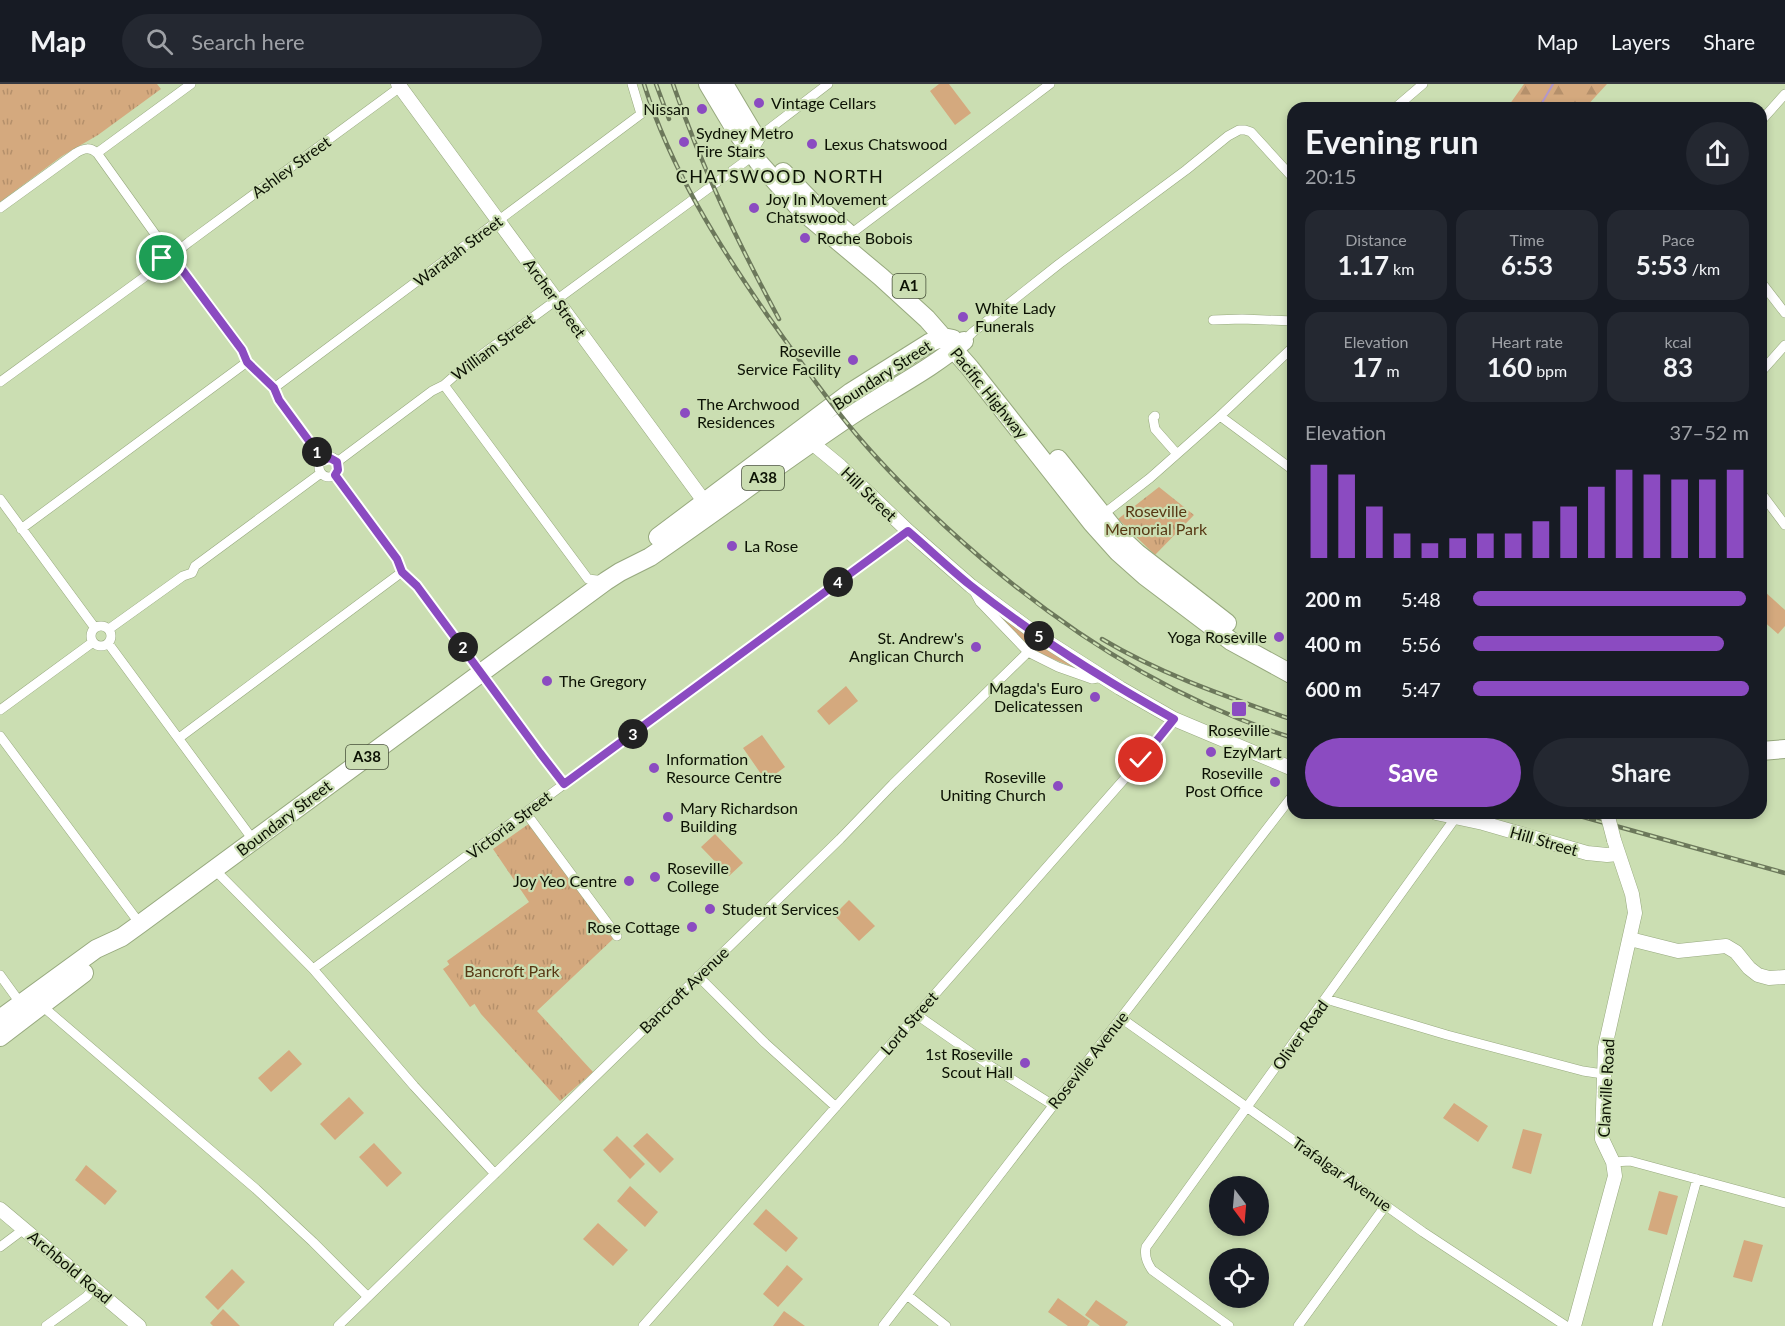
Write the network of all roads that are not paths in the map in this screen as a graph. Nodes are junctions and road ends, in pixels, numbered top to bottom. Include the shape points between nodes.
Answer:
1 (191, 84) edge
2 (632, 84) edge
3 (708, 84) edge
4 (724, 84) edge
5 (828, 84) edge
6 (1050, 84) edge
7 (1423, 84) edge
8 (401, 85) edge
9 (1785, 94) edge
10 (1402, 102) edge
11 (1767, 114) edge
12 (755, 147) junction
13 (97, 153) junction
14 (1287, 171) edge
15 (0, 208) edge
16 (498, 221) junction
17 (845, 238) junction
18 (165, 248) junction
19 (179, 250) junction
20 (165, 262) junction
21 (177, 263) junction
22 (1767, 290) edge
23 (556, 300) junction
24 (1785, 313) edge
25 (1213, 320) dead end
26 (1287, 321) edge
27 (954, 343) junction
28 (1785, 345) edge
29 (1287, 353) edge
30 (247, 362) junction
31 (1767, 365) edge
32 (0, 382) edge
33 (444, 385) junction
34 (274, 388) junction
35 (1155, 416) dead end
36 (1220, 416) junction
37 (812, 443) junction
38 (1177, 454) junction
39 (323, 460) junction
40 (337, 462) junction
41 (1287, 462) edge
42 (321, 473) junction
43 (335, 475) junction
44 (0, 499) edge
45 (1767, 501) edge
46 (709, 507) junction
47 (1097, 519) junction
48 (1785, 525) edge
49 (21, 529) junction
50 (908, 531) junction
51 (402, 572) junction
52 (613, 576) junction
53 (971, 586) junction
54 (94, 628) junction
55 (110, 630) junction
56 (93, 642) junction
57 (108, 644) junction
58 (1028, 652) junction
59 (1287, 658) edge
60 (1287, 672) edge
61 (481, 673) junction
62 (1104, 677) junction
63 (0, 710) edge
64 (1174, 719) junction
65 (0, 736) edge
66 (179, 738) junction
67 (1785, 738) edge
68 (1767, 740) edge
69 (1785, 749) edge
70 (1767, 750) edge
71 (1287, 766) edge
72 (564, 784) junction
73 (1287, 803) edge
74 (526, 813) junction
75 (1455, 819) edge
76 (1465, 819) edge
77 (1608, 819) edge
78 (1611, 835) junction
79 (254, 841) junction
80 (1587, 853) junction
81 (1618, 854) junction
82 (215, 870) junction
83 (140, 924) junction
84 (618, 936) dead end
85 (122, 937) junction
86 (1630, 939) junction
87 (314, 969) junction
88 (0, 975) edge
89 (698, 976) junction
90 (1785, 977) edge
91 (1326, 999) junction
92 (21, 1004) junction
93 (41, 1005) junction
94 (916, 1015) junction
95 (1121, 1018) junction
96 (0, 1019) edge
97 (0, 1037) edge
98 (1604, 1074) junction
99 (1053, 1105) junction
100 (836, 1107) junction
101 (1247, 1108) junction
102 (1613, 1162) junction
103 (495, 1174) junction
104 (1697, 1179) junction
105 (1785, 1203) edge
106 (1386, 1205) junction
107 (0, 1209) edge
108 (24, 1229) junction
109 (0, 1247) edge
110 (94, 1288) junction
111 (907, 1295) junction
112 (368, 1297) junction
113 (46, 1326) edge
114 (139, 1326) edge
115 (338, 1326) edge
116 (643, 1326) edge
117 (884, 1326) edge
118 (946, 1326) edge
119 (1229, 1326) edge
120 (1298, 1326) edge
121 (1566, 1326) edge
122 (1574, 1326) edge
123 (1657, 1326) edge

1 - 13 street
2 - 16 street, Waratah Street via 640,114
3 - 12 highway, Pacific Highway / A1 via 721,108
4 - 12 highway, Pacific Highway / A1
5 - 12 street, William Street via 764,133
6 - 17 street
7 - 10 street
8 - 16 street, Archer Street
8 - 19 street, Ashley Street
9 - 11 street
12 - 17 highway, Pacific Highway / A1 via 801,210
12 - 23 street, William Street via 747,160
13 - 15 street via 92,149 76,153
13 - 18 street
14 - 27 street via 1245,130 1227,136
16 - 23 street, Archer Street
16 - 34 street, Waratah Street
17 - 27 highway, Pacific Highway / A1 via 931,306
18 - 19 street via 173,246
18 - 20 street
19 - 21 street via 181,257
20 - 21 street
20 - 32 street
21 - 30 street
22 - 24 street
23 - 33 street, William Street
23 - 46 street, Archer Street
25 - 26 street
27 - 37 highway, Boundary Street / A38 via 941,360
27 - 46 highway, Boundary Street / A38 via 925,345 851,392
27 - 47 highway, Pacific Highway / A1
28 - 31 street
29 - 36 street
30 - 34 street
30 - 49 street
33 - 40 street, William Street
33 - 52 street via 588,579
34 - 39 street
35 - 38 street via 1155,429
36 - 38 street
36 - 41 street
37 - 46 highway, Boundary Street / A38
37 - 50 street, Hill Street
38 - 47 street
39 - 40 street
39 - 42 street via 319,466
40 - 43 street
42 - 43 street via 327,477
42 - 55 street via 195,566 192,573
43 - 51 street via 397,559
44 - 49 street
45 - 48 street
46 - 52 highway, Boundary Street / A38 via 642,549
47 - 59 highway, Pacific Highway / A1 via 1228,624
47 - 60 highway, Pacific Highway / A1 via 1134,567 1231,641
49 - 54 street
50 - 53 street, Hill Street
50 - 72 street, Victoria Street
51 - 61 street via 417,586
51 - 66 street
52 - 61 highway, Boundary Street / A38
53 - 58 street via 980,602
53 - 62 street, Hill Street via 1040,637
54 - 55 street
54 - 56 street
55 - 57 street
56 - 57 street
56 - 63 street
57 - 66 street
58 - 62 street via 1092,679
58 - 89 street, Bancroft Avenue
61 - 72 street
61 - 79 highway, Boundary Street / A38
62 - 64 street, Hill Street
64 - 71 street, Hill Street
64 - 94 street, Lord Street
65 - 83 street
66 - 79 street
67 - 68 highway
69 - 70 highway
72 - 74 street, Victoria Street
73 - 95 street, Roseville Avenue
74 - 84 street
74 - 87 street, Victoria Street
75 - 91 street, Oliver Road
76 - 80 street, Hill Street
77 - 78 street, Clanville Road, bridge
78 - 80 street
78 - 81 street, Clanville Road
79 - 82 highway, Boundary Street / A38
80 - 81 street, Hill Street
81 - 86 street, Clanville Road via 1634,904
82 - 83 highway, Boundary Street / A38
82 - 87 street
83 - 85 highway, Boundary Street / A38
85 - 92 highway, Boundary Street / A38 via 96,949
85 - 93 highway, Boundary Street / A38 via 103,958
86 - 90 street via 1678,951 1726,946 1758,975
86 - 98 street, Clanville Road via 1605,1047
87 - 103 street
88 - 92 street
89 - 100 street
89 - 103 street, Bancroft Avenue
91 - 98 street via 1447,1035
91 - 101 street, Oliver Road
92 - 96 highway, Boundary Street / A38
93 - 97 highway, Boundary Street / A38
93 - 112 street via 256,1190
94 - 99 street
94 - 100 street, Lord Street
95 - 99 street, Roseville Avenue
95 - 101 street, Trafalgar Avenue
98 - 102 street, Clanville Road via 1602,1139
99 - 111 street, Roseville Avenue
100 - 116 street, Lord Street
101 - 106 street, Trafalgar Avenue
101 - 119 street, Oliver Road via 1145,1253 1152,1270
102 - 104 street via 1630,1161
102 - 122 street, Clanville Road via 1614,1181
103 - 112 street, Bancroft Avenue
104 - 105 street
104 - 123 street
106 - 120 street
106 - 121 street, Trafalgar Avenue
107 - 108 street, Archbold Road
108 - 109 street
108 - 110 street, Archbold Road
110 - 113 street
110 - 114 street, Archbold Road
111 - 117 street, Roseville Avenue
111 - 118 street
112 - 115 street, Bancroft Avenue

